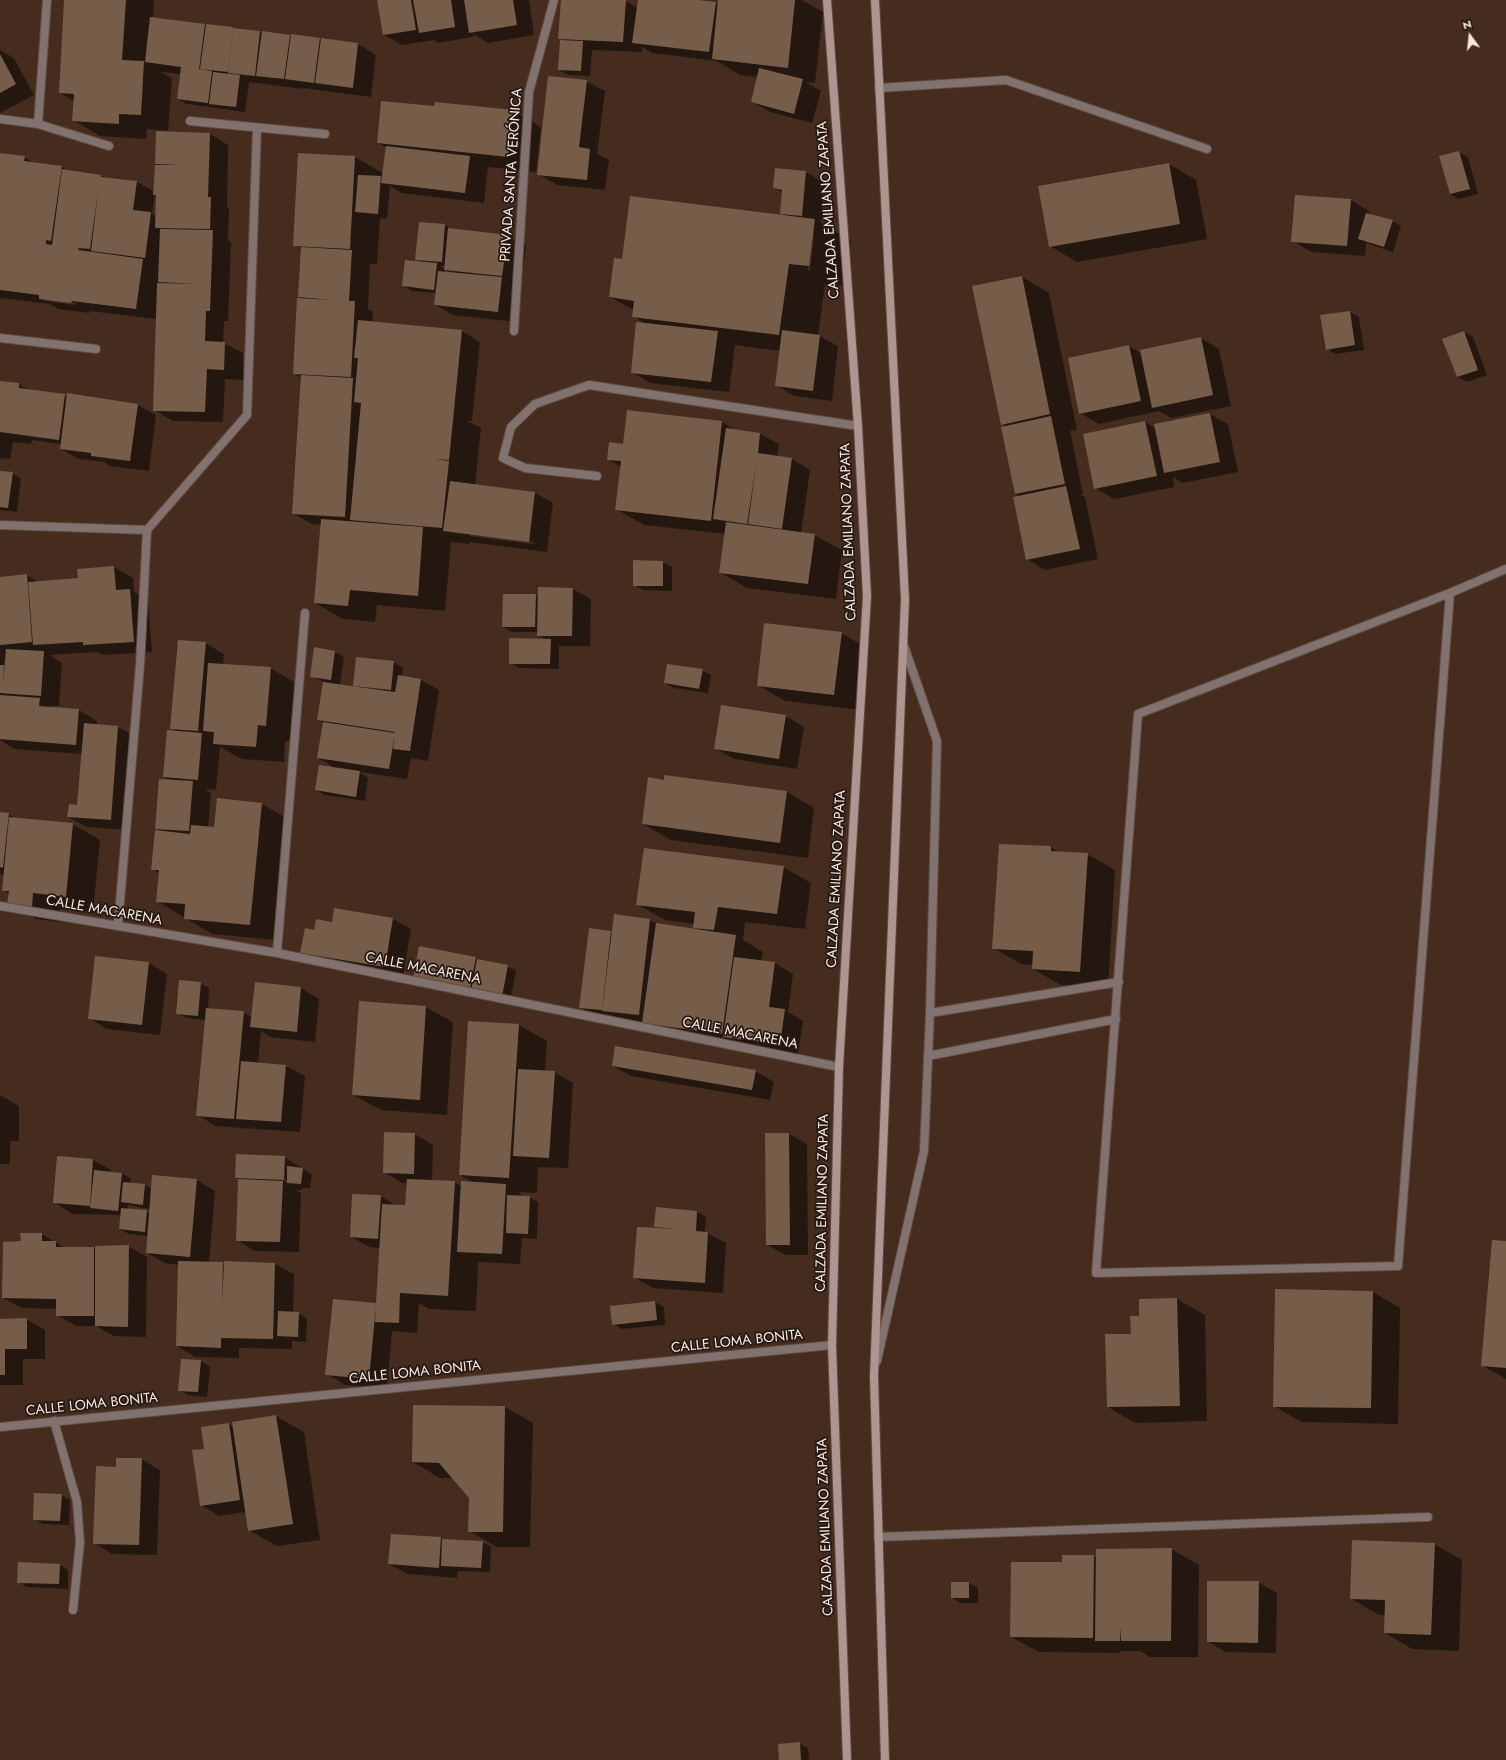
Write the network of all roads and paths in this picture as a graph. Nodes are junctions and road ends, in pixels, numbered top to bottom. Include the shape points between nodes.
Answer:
1 (47, 0) edge
2 (554, 0) edge
3 (827, 0) edge
4 (875, 0) edge
5 (879, 88) junction
6 (0, 119) edge
7 (190, 121) dead end
8 (38, 124) junction
9 (257, 128) junction
10 (325, 134) dead end
11 (109, 146) dead end
12 (1207, 149) dead end
13 (514, 330) dead end
14 (0, 338) edge
15 (96, 349) dead end
16 (858, 426) junction
17 (597, 476) dead end
18 (0, 525) edge
19 (147, 530) junction
20 (1506, 569) edge
21 (1450, 593) junction
22 (305, 613) dead end
23 (903, 645) junction
24 (0, 906) edge
25 (118, 926) junction
26 (277, 953) junction
27 (1118, 982) junction
28 (930, 1013) junction
29 (1116, 1019) junction
30 (928, 1056) junction
31 (839, 1067) junction
32 (832, 1345) junction
33 (874, 1376) junction
34 (54, 1422) junction
35 (0, 1426) edge
36 (1428, 1517) dead end
37 (878, 1537) junction
38 (73, 1610) dead end
39 (847, 1760) edge
40 (884, 1760) edge

1 - 8 street
2 - 13 street, PRIVADA SANTA VERÓNICA via 529,92
3 - 16 main road, CALZADA EMILIANO ZAPATA
4 - 5 main road
5 - 12 street via 1006,80
5 - 23 main road via 905,599
6 - 8 street
7 - 9 street
8 - 11 street
9 - 10 street
9 - 19 street via 247,415
14 - 15 street
16 - 17 street via 589,385 535,404 511,427 504,458 525,468
16 - 31 main road, CALZADA EMILIANO ZAPATA via 867,596
18 - 19 street
19 - 25 street via 140,665
20 - 21 street
21 - 27 street via 1138,714
21 - 29 street via 1398,1266 1096,1273
22 - 26 street
23 - 28 street via 937,741
23 - 33 main road
24 - 25 street, CALLE MACARENA
25 - 26 street, CALLE MACARENA
26 - 31 street, CALLE MACARENA
27 - 28 street
27 - 29 street
28 - 30 street
29 - 30 street
30 - 33 street via 924,1151
31 - 32 main road, CALZADA EMILIANO ZAPATA
32 - 34 street, CALLE LOMA BONITA
32 - 39 main road, CALZADA EMILIANO ZAPATA
33 - 37 main road
34 - 35 street, CALLE LOMA BONITA
34 - 38 street via 77,1502 80,1542
36 - 37 street
37 - 40 main road

